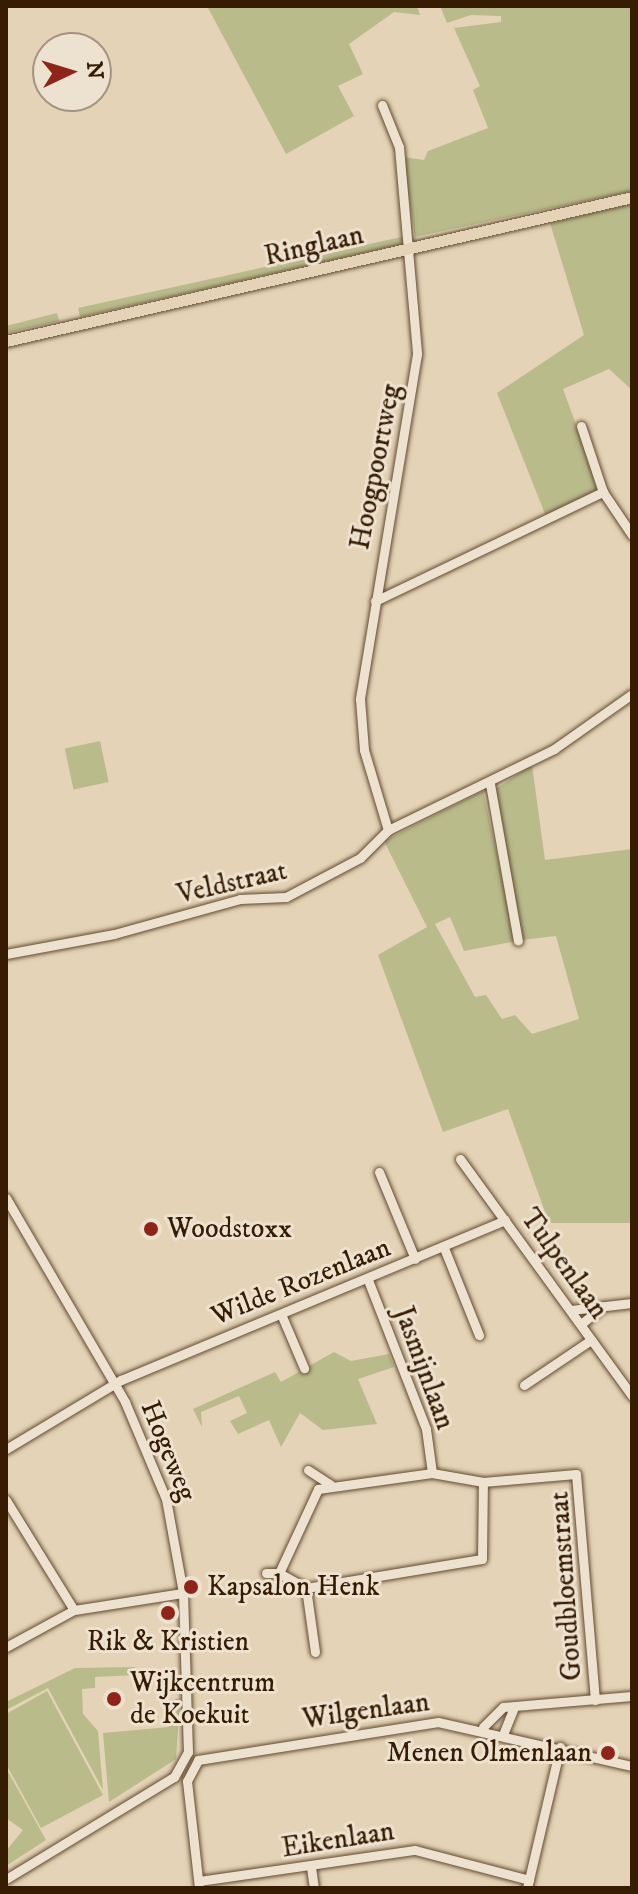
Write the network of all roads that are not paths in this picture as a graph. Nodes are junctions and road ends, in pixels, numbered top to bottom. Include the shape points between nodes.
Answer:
1 (382, 105) dead end
2 (632, 197) edge
3 (410, 248) junction
4 (6, 341) edge
5 (581, 426) dead end
6 (603, 492) junction
7 (632, 535) edge
8 (375, 601) junction
9 (632, 694) edge
10 (490, 784) junction
11 (388, 830) junction
12 (518, 941) dead end
13 (6, 954) edge
14 (460, 1159) dead end
15 (379, 1172) dead end
16 (6, 1198) edge
17 (505, 1220) junction
18 (444, 1248) junction
19 (415, 1259) junction
20 (368, 1280) junction
21 (632, 1303) edge
22 (603, 1306) junction
23 (571, 1310) junction
24 (281, 1314) junction
25 (581, 1324) junction
26 (479, 1335) dead end
27 (591, 1340) junction
28 (304, 1368) dead end
29 (524, 1385) dead end
30 (116, 1386) junction
31 (632, 1396) edge
32 (6, 1449) edge
33 (308, 1470) dead end
34 (432, 1473) junction
35 (483, 1482) junction
36 (331, 1485) junction
37 (6, 1500) edge
38 (266, 1573) dead end
39 (279, 1573) junction
40 (306, 1588) junction
41 (183, 1593) junction
42 (74, 1610) junction
43 (6, 1647) edge
44 (315, 1652) dead end
45 (632, 1696) edge
46 (595, 1700) junction
47 (513, 1710) junction
48 (483, 1727) junction
49 (504, 1732) junction
50 (560, 1747) junction
51 (188, 1752) junction
52 (198, 1760) junction
53 (632, 1766) edge
54 (174, 1777) junction
55 (187, 1781) junction
56 (311, 1867) junction
57 (6, 1879) edge
58 (199, 1884) edge
59 (528, 1884) edge
60 (314, 1888) edge

1 - 3 street, Hoogpoortweg via 399,147
2 - 3 main road, Ringlaan
3 - 4 main road, Ringlaan
3 - 8 street, Hoogpoortweg via 416,380
5 - 6 street
6 - 7 street
6 - 8 street
8 - 11 street, Hoogpoortweg via 361,732
9 - 10 street, Veldstraat
10 - 11 street, Veldstraat
10 - 12 street
11 - 13 street, Veldstraat via 360,858 286,897 240,899 114,934
14 - 17 street, Tulpenlaan
15 - 19 street
16 - 30 street, Hogeweg
17 - 18 street, Wilde Rozenlaan
17 - 23 street, Tulpenlaan
18 - 19 street, Wilde Rozenlaan
18 - 26 street
19 - 20 street, Wilde Rozenlaan
20 - 24 street, Wilde Rozenlaan
20 - 34 street, Jasmijnlaan via 426,1429
21 - 22 street
22 - 23 street
22 - 25 street
23 - 25 street, Tulpenlaan
24 - 28 street
24 - 30 street, Wilde Rozenlaan
25 - 27 street, Tulpenlaan
27 - 29 street
27 - 31 street, Tulpenlaan
30 - 32 street, Wilde Rozenlaan
30 - 41 street, Hogeweg via 166,1499
33 - 36 street
34 - 35 street, Goudbloemstraat
34 - 36 street, Goudbloemstraat
35 - 40 street via 482,1559
35 - 46 street, Goudbloemstraat via 582,1479
36 - 39 street via 318,1489
37 - 42 street
38 - 39 street
39 - 40 street
40 - 44 street
41 - 42 street
41 - 51 street, Hogeweg
42 - 43 street
45 - 46 street
46 - 47 street
47 - 48 street via 494,1711
47 - 49 street
48 - 49 street, Wilgenlaan
48 - 52 street, Wilgenlaan via 405,1724
49 - 50 street, Wilgenlaan
50 - 53 street, Wilgenlaan
50 - 59 street
51 - 52 street
51 - 54 street
52 - 55 street
54 - 55 street
54 - 57 street
55 - 58 street
56 - 58 street, Eikenlaan
56 - 59 street, Eikenlaan via 415,1850
56 - 60 street

